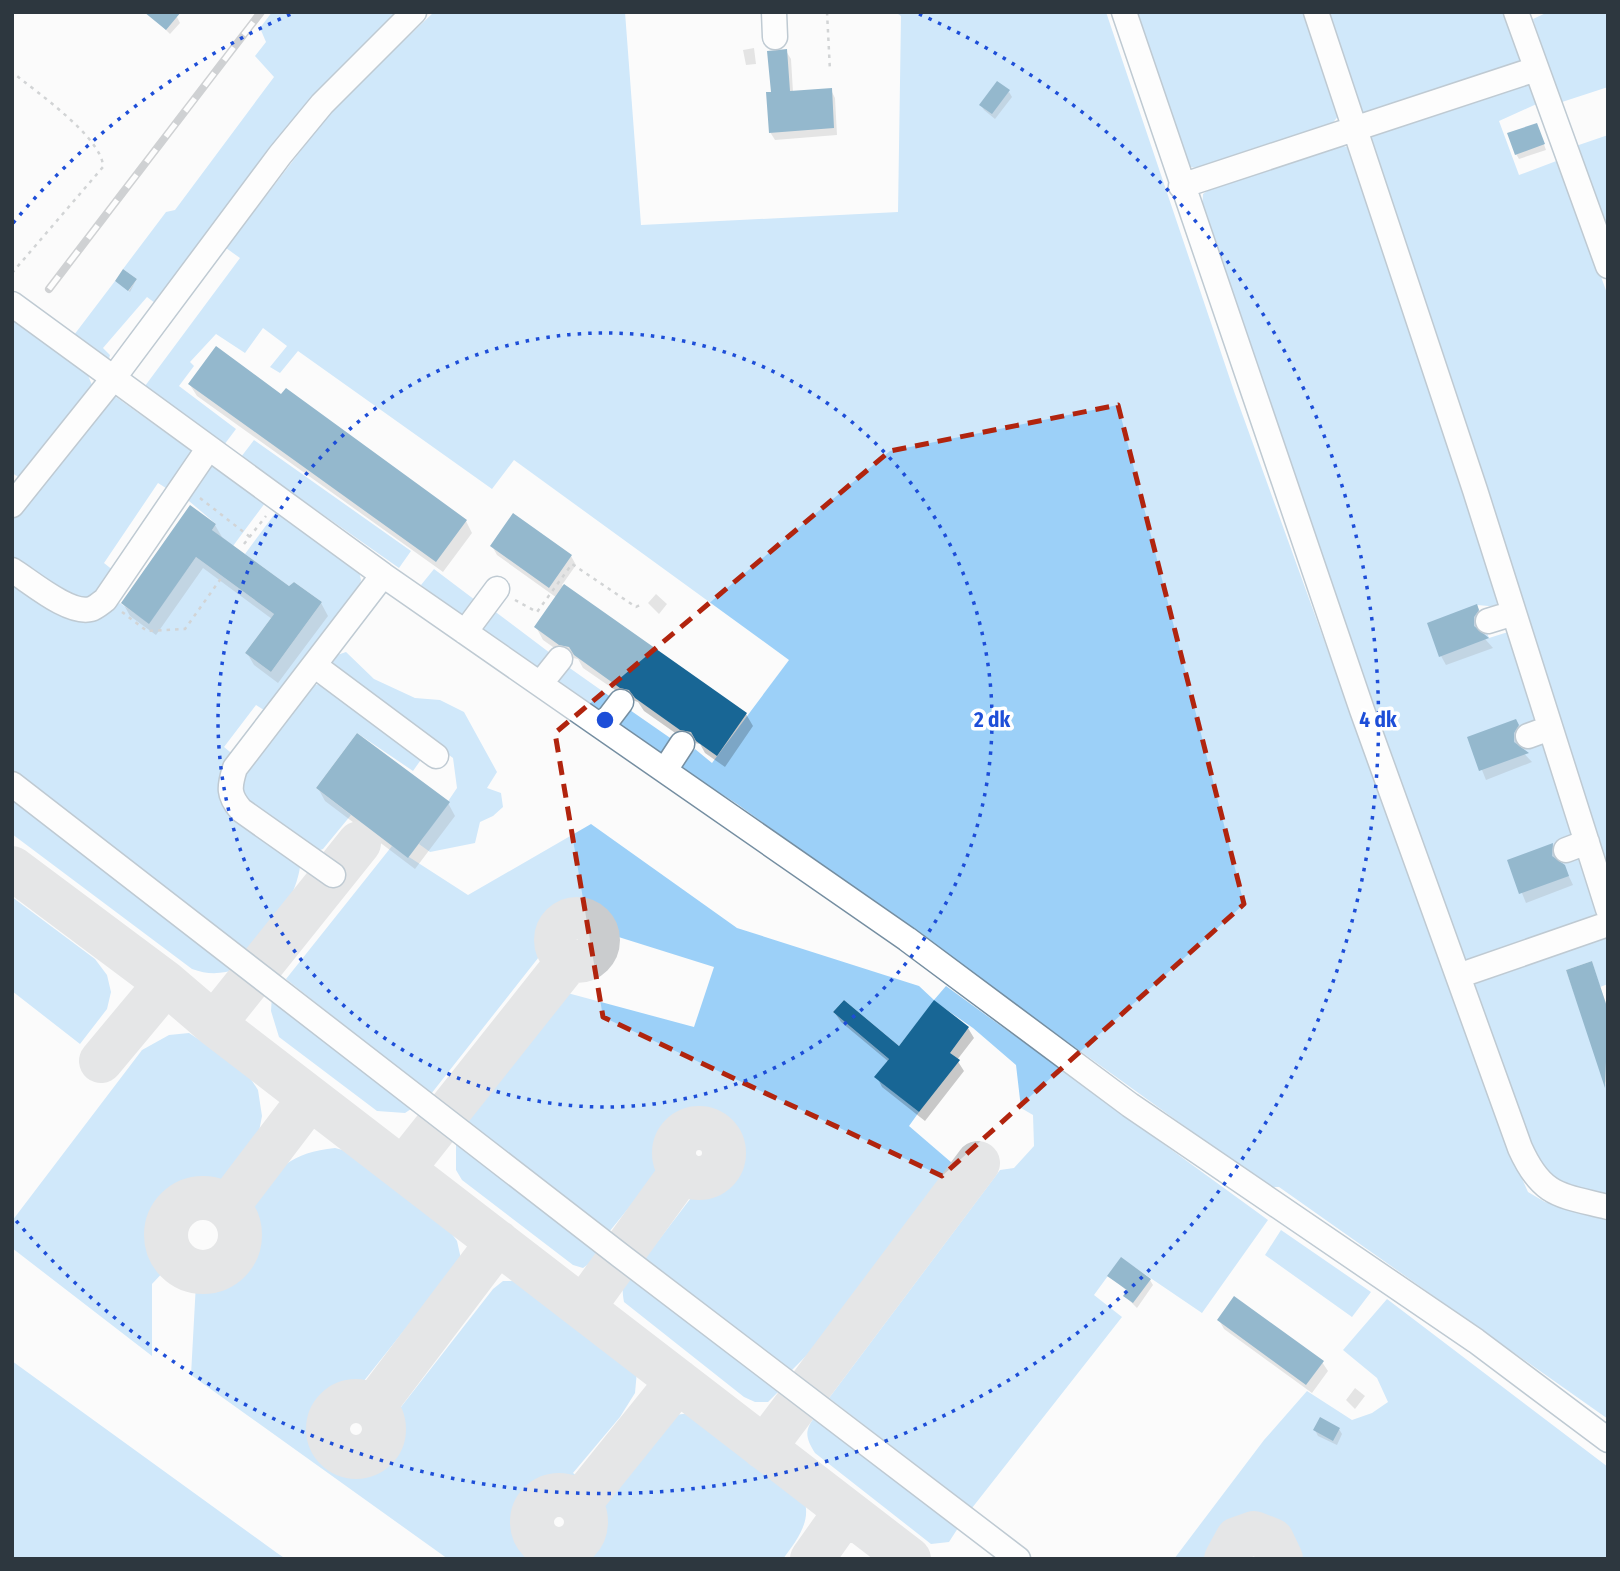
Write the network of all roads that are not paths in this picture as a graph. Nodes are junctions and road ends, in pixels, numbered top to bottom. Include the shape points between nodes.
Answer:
1 (414, 12) edge
2 (774, 12) edge
3 (1124, 12) edge
4 (1317, 12) edge
5 (1516, 12) edge
6 (775, 37) dead end
7 (1536, 69) junction
8 (1354, 128) junction
9 (1181, 186) junction
10 (1608, 266) edge
11 (12, 304) edge
12 (112, 380) junction
13 (208, 449) junction
14 (12, 505) edge
15 (12, 569) edge
16 (383, 575) junction
17 (497, 589) road end
18 (1514, 612) junction
19 (1488, 621) dead end
20 (465, 632) junction
21 (560, 659) dead end
22 (314, 665) junction
23 (540, 684) junction
24 (621, 702) dead end
25 (602, 727) junction
26 (682, 744) dead end
27 (436, 756) dead end
28 (665, 770) junction
29 (12, 783) edge
30 (333, 875) dead end
31 (1608, 909) edge
32 (1608, 924) edge
33 (1458, 976) junction
34 (1608, 1207) edge
35 (1608, 1440) edge
36 (1018, 1559) edge

1 - 12 street via 322,104 280,155
2 - 6 street
3 - 9 street
4 - 8 street
5 - 7 street
7 - 8 street
7 - 10 street
8 - 9 street
8 - 18 street
9 - 33 street
11 - 12 street
12 - 13 street
12 - 14 street
13 - 15 street via 105,600 91,609 74,608
13 - 16 street
16 - 20 street
16 - 22 street
17 - 20 street
18 - 19 street
18 - 31 street via 1539,732 1576,846
20 - 23 street
21 - 23 street
22 - 27 street
22 - 30 street via 235,768 229,787 231,799 241,810
23 - 25 street
24 - 25 street
25 - 28 street
26 - 28 street
28 - 35 street via 907,939 1130,1105 1476,1341
29 - 36 street
32 - 33 street
33 - 34 street via 1530,1170 1547,1190

